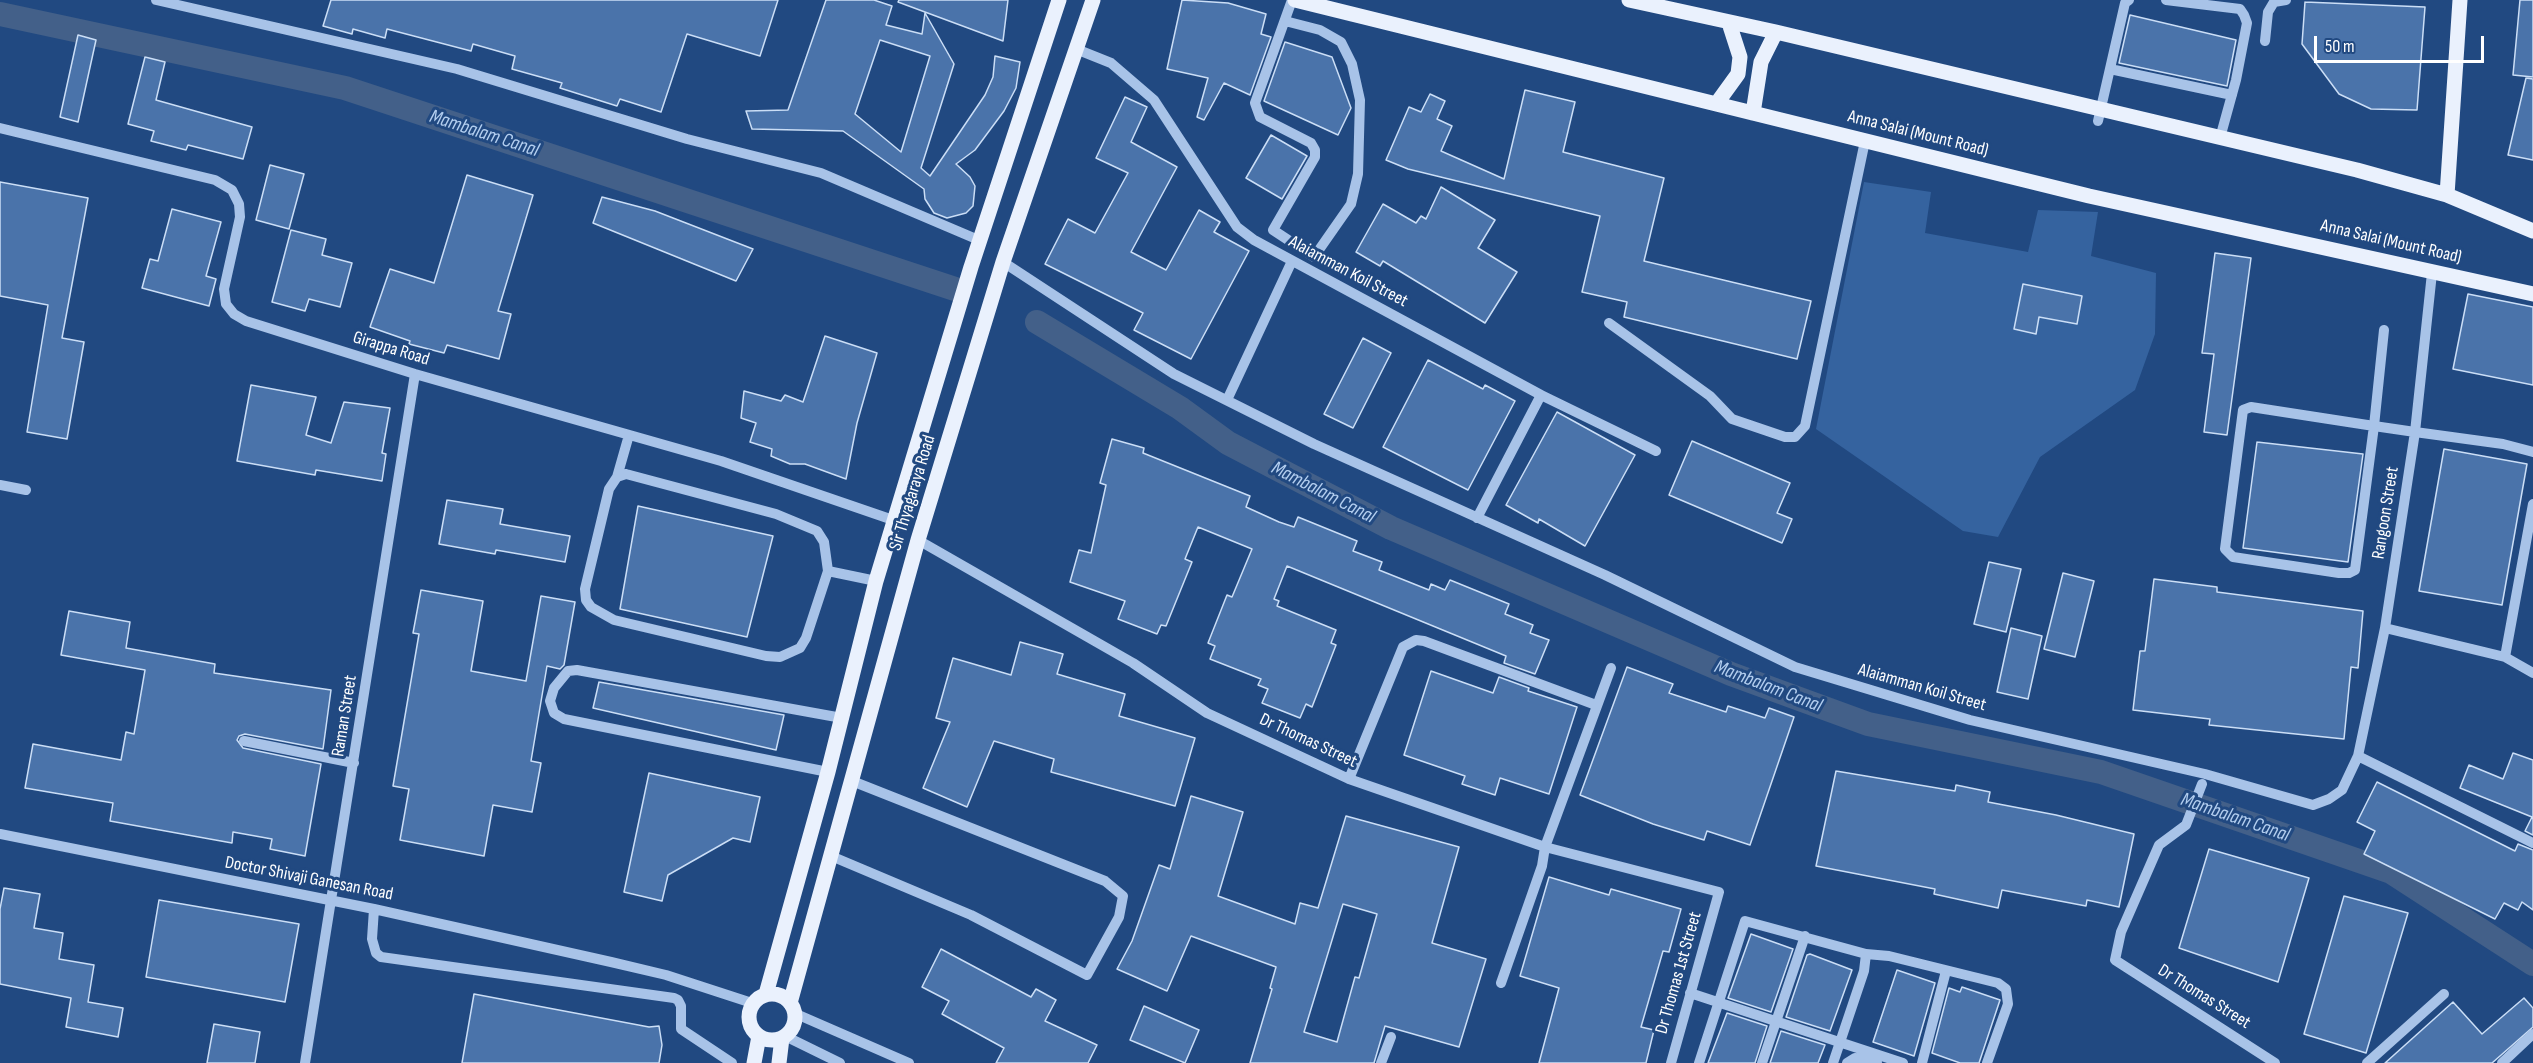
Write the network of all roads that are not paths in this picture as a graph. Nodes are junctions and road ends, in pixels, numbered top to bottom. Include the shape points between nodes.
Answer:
1 (156, 0) edge
2 (1059, 0) edge
3 (1093, 0) edge
4 (1294, 0) edge
5 (1629, 0) edge
6 (2129, 0) edge
7 (2166, 0) edge
8 (2286, 0) edge
9 (2460, 0) edge
10 (1285, 21) junction
11 (1729, 23) junction
12 (1776, 32) junction
13 (2265, 41) dead end
14 (1076, 49) junction
15 (2110, 69) junction
16 (2232, 95) junction
17 (1717, 103) junction
18 (1753, 113) junction
19 (2099, 115) junction
20 (0, 128) edge
21 (2220, 138) junction
22 (1865, 141) junction
23 (2447, 195) junction
24 (2533, 231) edge
25 (981, 241) junction
26 (1292, 261) junction
27 (1003, 262) junction
28 (2432, 273) junction
29 (2533, 294) edge
30 (1609, 323) dead end
31 (2384, 330) dead end
32 (415, 374) junction
33 (1541, 394) junction
34 (1227, 400) junction
35 (2374, 426) junction
36 (2415, 432) junction
37 (629, 435) junction
38 (1656, 451) dead end
39 (2533, 452) edge
40 (617, 477) junction
41 (0, 485) edge
42 (26, 490) dead end
43 (2533, 504) edge
44 (1477, 518) junction
45 (896, 521) junction
46 (918, 540) junction
47 (828, 571) junction
48 (876, 581) junction
49 (2385, 628) junction
50 (2505, 657) junction
51 (1611, 668) dead end
52 (2533, 673) edge
53 (1596, 705) junction
54 (842, 718) junction
55 (244, 741) dead end
56 (2358, 756) junction
57 (354, 763) junction
58 (828, 772) junction
59 (1349, 779) junction
60 (852, 781) junction
61 (2202, 784) dead end
62 (0, 834) edge
63 (2533, 843) edge
64 (1545, 847) junction
65 (831, 856) junction
66 (1719, 892) joint
67 (332, 901) junction
68 (374, 909) junction
69 (1805, 936) junction
70 (1866, 954) junction
71 (1946, 970) junction
72 (1501, 983) dead end
73 (1690, 993) junction
74 (766, 994) junction
75 (2444, 994) dead end
76 (753, 1003) junction
77 (1720, 1003) junction
78 (792, 1008) junction
79 (1777, 1023) junction
80 (2533, 1034) edge
81 (759, 1036) junction
82 (1391, 1036) dead end
83 (784, 1037) junction
84 (1840, 1044) junction
85 (2272, 1062) edge
86 (305, 1063) edge
87 (732, 1063) edge
88 (754, 1063) edge
89 (779, 1063) edge
90 (840, 1063) edge
91 (909, 1063) edge
92 (1381, 1063) edge
93 (1671, 1063) edge
94 (1699, 1063) edge
95 (1762, 1063) edge
96 (1833, 1063) edge
97 (1847, 1063) edge
98 (1877, 1063) edge
99 (1903, 1063) edge
100 (1922, 1063) edge
101 (1987, 1063) edge
102 (2367, 1063) edge
103 (2502, 1063) edge

1 - 25 street via 457,69 687,139 821,173
2 - 25 main road, Sir Thyagaraya Road
3 - 14 main road, Sir Thyagaraya Road
4 - 10 street
4 - 17 main road, Anna Salai (Mount Road)
5 - 11 main road
6 - 15 street via 2125,3
7 - 16 street via 2240,9 2247,23
8 - 13 street via 2274,2 2268,12
9 - 23 main road
10 - 10 street via 1256,103 1260,117 1311,143 1315,150 1315,157 1273,230 1314,257 1351,204 1358,174 1360,100 1353,64 1341,42 1320,30
11 - 12 main road
11 - 17 main road via 1740,57 1738,74
12 - 18 main road via 1761,62
12 - 19 main road
14 - 26 street, Alaiamman Koil Street via 1111,63 1154,100 1237,227
14 - 27 main road, Sir Thyagaraya Road
15 - 16 street
15 - 19 street
16 - 21 street
17 - 18 main road, Anna Salai (Mount Road)
18 - 22 main road, Anna Salai (Mount Road)
19 - 21 main road
20 - 32 street, Girappa Road via 215,180 232,190 240,217 224,288 226,304 234,314
21 - 23 main road
22 - 28 main road, Anna Salai (Mount Road)
22 - 30 street via 1805,426 1795,437 1732,419 1710,396
23 - 24 main road
25 - 45 main road, Sir Thyagaraya Road
26 - 33 street, Alaiamman Koil Street
26 - 34 street
27 - 34 street, Alaiamman Koil Street via 1174,374
27 - 46 main road, Sir Thyagaraya Road
28 - 29 main road, Anna Salai (Mount Road)
28 - 36 street, Rangoon Street
31 - 35 street
32 - 37 street, Girappa Road
32 - 57 street, Raman Street
33 - 38 street, Alaiamman Koil Street
33 - 44 street
34 - 44 street, Alaiamman Koil Street
35 - 35 street via 2251,407 2243,411 2225,549 2233,557 2243,559 2339,573 2355,570
35 - 36 street
36 - 39 street
36 - 49 street, Rangoon Street
37 - 40 street
37 - 45 street, Girappa Road
40 - 47 street via 633,474 776,514 817,531 824,542
40 - 47 street via 609,489 585,589 591,607 614,620 780,657 800,648 806,638
41 - 42 street
43 - 50 street
44 - 56 street, Alaiamman Koil Street via 1795,667 1970,720 2205,774 2313,805 2342,790
45 - 48 main road, Sir Thyagaraya Road
46 - 59 street, Dr Thomas Street via 1133,663 1207,712
46 - 60 main road, Sir Thyagaraya Road
47 - 48 street
48 - 54 main road, Sir Thyagaraya Road
49 - 50 street
49 - 56 street, Rangoon Street
50 - 52 street
51 - 53 street
53 - 59 street via 1416,640 1403,647
53 - 64 street
54 - 58 main road, Sir Thyagaraya Road
54 - 58 street via 577,670 568,671 554,688 550,701 554,712 564,719
55 - 57 street
56 - 63 street
57 - 67 street, Raman Street
58 - 74 main road, Sir Thyagaraya Road
59 - 64 street, Dr Thomas Street
60 - 65 main road, Sir Thyagaraya Road
60 - 65 street via 1106,881 1123,896 1119,917 1087,975 971,915
61 - 85 street, Dr Thomas Street via 2186,825 2159,845 2121,932 2115,960
62 - 67 street, Doctor Shivaji Ganesan Road
64 - 66 street, Dr Thomas Street
64 - 72 street
65 - 78 main road, Sir Thyagaraya Road
66 - 73 street, Dr Thomas 1st Street
67 - 68 street, Doctor Shivaji Ganesan Road
67 - 86 street, Raman Street
68 - 76 street, Doctor Shivaji Ganesan Road via 676,978
68 - 87 street via 372,939 375,953 381,957 674,998 681,1006 681,1029
69 - 70 street
69 - 77 street via 1745,921
69 - 79 street
70 - 71 street
70 - 84 street
71 - 100 street
71 - 101 street via 1998,983 2006,989 2008,1004
73 - 77 street
73 - 93 street, Dr Thomas 1st Street
74 - 76 main road
74 - 78 main road via 785,997
75 - 102 street
76 - 81 main road via 748,1015
77 - 79 street
77 - 94 street
78 - 83 main road, Sir Thyagaraya Road via 796,1018 792,1030
78 - 91 street
79 - 84 street
79 - 95 street
80 - 103 street
81 - 83 main road via 770,1040
81 - 88 main road
82 - 92 street
83 - 89 main road, Sir Thyagaraya Road
83 - 90 street
84 - 96 street
84 - 99 street
97 - 98 street via 1855,1058

